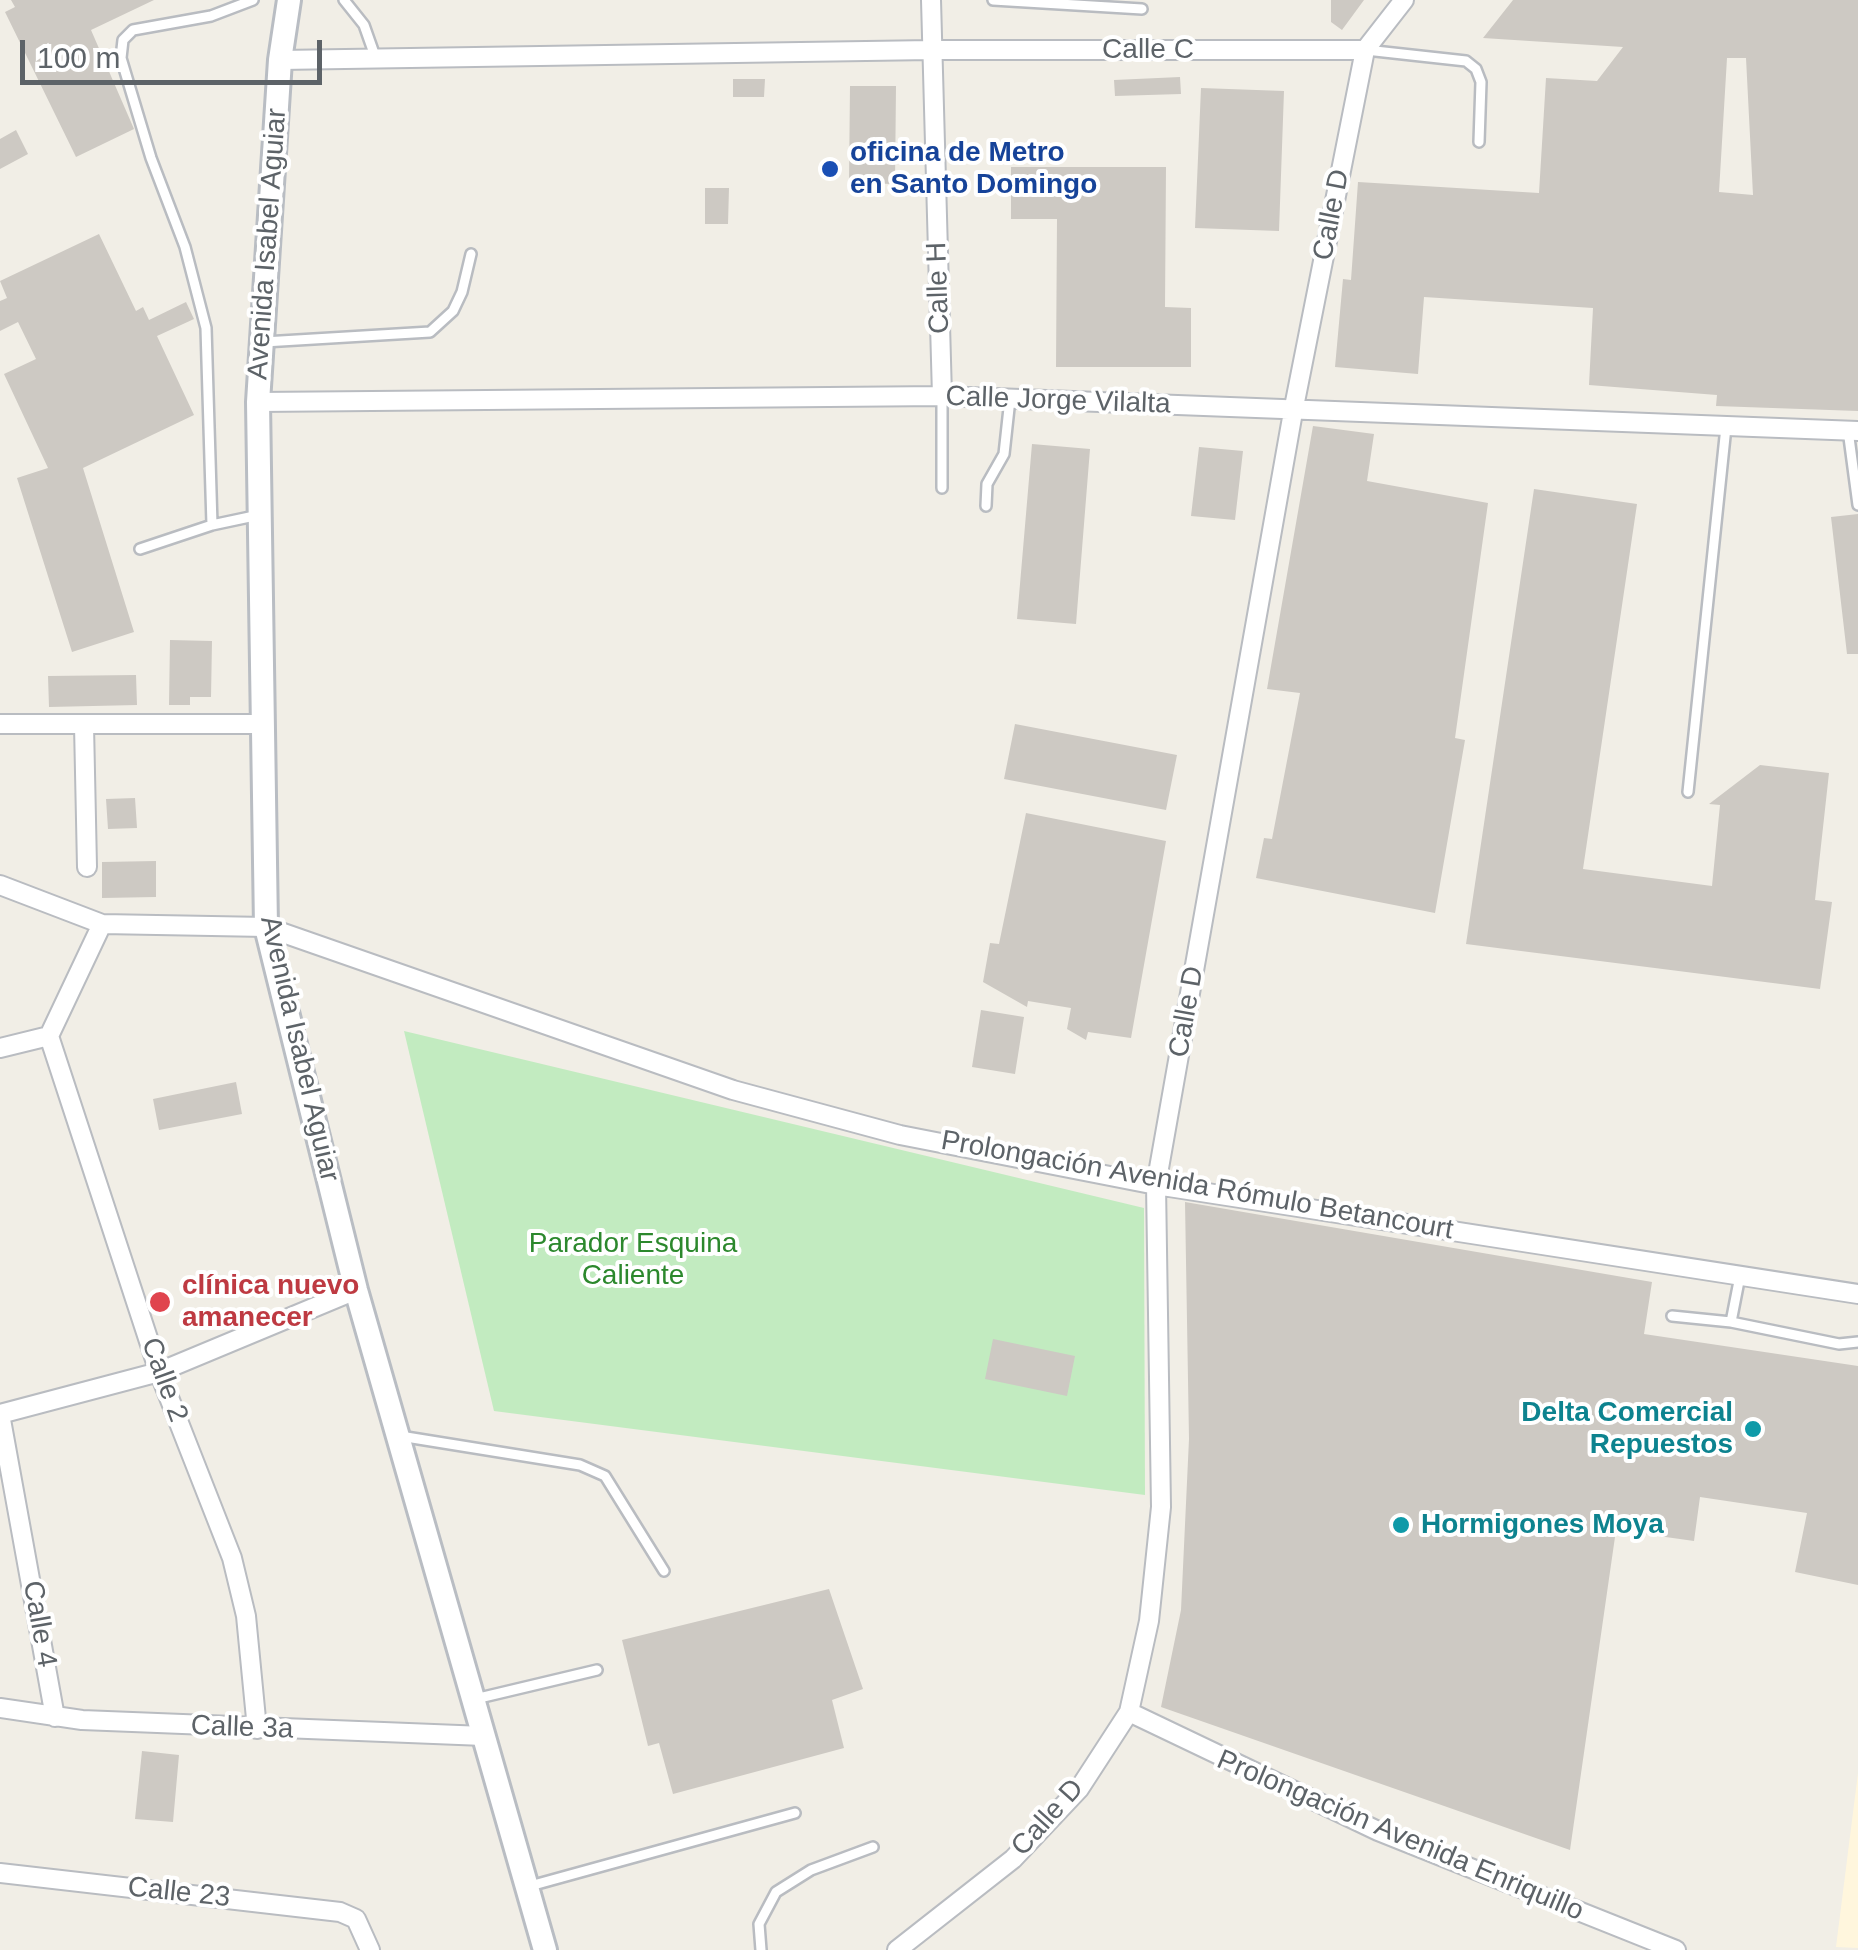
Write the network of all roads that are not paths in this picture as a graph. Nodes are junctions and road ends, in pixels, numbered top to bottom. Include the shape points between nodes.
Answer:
1 (252, 0) edge
2 (290, 0) edge
3 (344, 0) edge
4 (930, 0) edge
5 (993, 0) edge
6 (1404, 0) edge
7 (1142, 10) dead end
8 (931, 50) junction
9 (1365, 50) junction
10 (376, 59) junction
11 (280, 60) junction
12 (1479, 142) dead end
13 (471, 254) dead end
14 (261, 342) junction
15 (942, 396) junction
16 (1010, 399) junction
17 (258, 402) junction
18 (1294, 412) junction
19 (1727, 423) junction
20 (1853, 430) edge
21 (942, 488) dead end
22 (1858, 504) edge
23 (986, 506) dead end
24 (262, 514) junction
25 (212, 524) junction
26 (140, 549) dead end
27 (0, 724) edge
28 (260, 724) junction
29 (84, 725) junction
30 (1688, 792) dead end
31 (87, 866) dead end
32 (0, 885) edge
33 (102, 924) junction
34 (266, 927) junction
35 (49, 1036) junction
36 (0, 1048) edge
37 (1156, 1186) junction
38 (1740, 1273) junction
39 (356, 1290) junction
40 (1858, 1294) edge
41 (1672, 1316) dead end
42 (1731, 1322) junction
43 (1858, 1342) edge
44 (159, 1372) junction
45 (0, 1414) edge
46 (399, 1436) junction
47 (664, 1571) dead end
48 (597, 1670) dead end
49 (474, 1699) junction
50 (0, 1708) edge
51 (1129, 1712) junction
52 (55, 1716) junction
53 (257, 1729) junction
54 (484, 1736) junction
55 (794, 1813) dead end
56 (873, 1848) dead end
57 (0, 1872) edge
58 (528, 1887) junction
59 (370, 1950) edge
60 (546, 1950) edge
61 (761, 1950) edge
62 (897, 1950) edge
63 (1674, 1950) edge

1 - 25 lane via 210,16 133,30 120,58 206,328
2 - 11 main road, Avenida Isabel Aguiar
3 - 10 lane via 364,24
4 - 8 street, Calle H
5 - 7 lane
6 - 9 street, Calle D
8 - 9 street, Calle C
8 - 10 street, Calle C
8 - 15 street, Calle H
9 - 12 lane via 1466,61 1481,82
9 - 18 street, Calle D
10 - 11 street, Calle C
11 - 14 main road, Avenida Isabel Aguiar
13 - 14 lane via 462,292 430,332
14 - 17 main road, Avenida Isabel Aguiar
15 - 16 street, Calle Jorge Vilalta
15 - 17 street, Calle Jorge Vilalta
15 - 21 lane
16 - 18 street, Calle Jorge Vilalta
16 - 23 lane via 1004,454 988,484
17 - 24 main road, Avenida Isabel Aguiar
18 - 19 street, Calle Jorge Vilalta
18 - 37 street, Calle D
19 - 20 street, Calle Jorge Vilalta
19 - 30 lane
20 - 22 lane
24 - 25 lane
24 - 28 main road, Avenida Isabel Aguiar
25 - 26 lane
27 - 29 street
28 - 29 street
28 - 34 main road, Avenida Isabel Aguiar
29 - 31 street
32 - 33 street, Prolongación Avenida Rómulo Betancourt
33 - 34 street, Prolongación Avenida Rómulo Betancourt
33 - 35 street
34 - 37 street, Prolongación Avenida Rómulo Betancourt via 733,1090 900,1135
34 - 39 main road, Avenida Isabel Aguiar
35 - 36 street
35 - 44 street, Calle 2
37 - 38 street, Prolongación Avenida Rómulo Betancourt
37 - 51 street, Calle D via 1161,1507 1149,1621
38 - 40 street, Prolongación Avenida Rómulo Betancourt
38 - 42 lane
39 - 44 street
39 - 46 main road, Avenida Isabel Aguiar
41 - 42 lane
42 - 43 lane
44 - 45 street
44 - 53 street, Calle 2 via 232,1558 246,1616
45 - 52 street, Calle 4
46 - 47 lane via 580,1465 604,1476
46 - 49 main road, Avenida Isabel Aguiar
48 - 49 lane
49 - 54 main road, Avenida Isabel Aguiar
50 - 52 street, Calle 3a
51 - 62 street, Calle D via 1079,1788 1013,1858
51 - 63 street, Prolongación Avenida Enriquillo via 1378,1831
52 - 53 street, Calle 3a
53 - 54 street, Calle 3a
54 - 58 main road, Avenida Isabel Aguiar
55 - 58 lane
56 - 61 lane via 811,1870 776,1892 760,1924
57 - 59 street, Calle 23 via 340,1912 356,1919
58 - 60 main road, Avenida Isabel Aguiar

